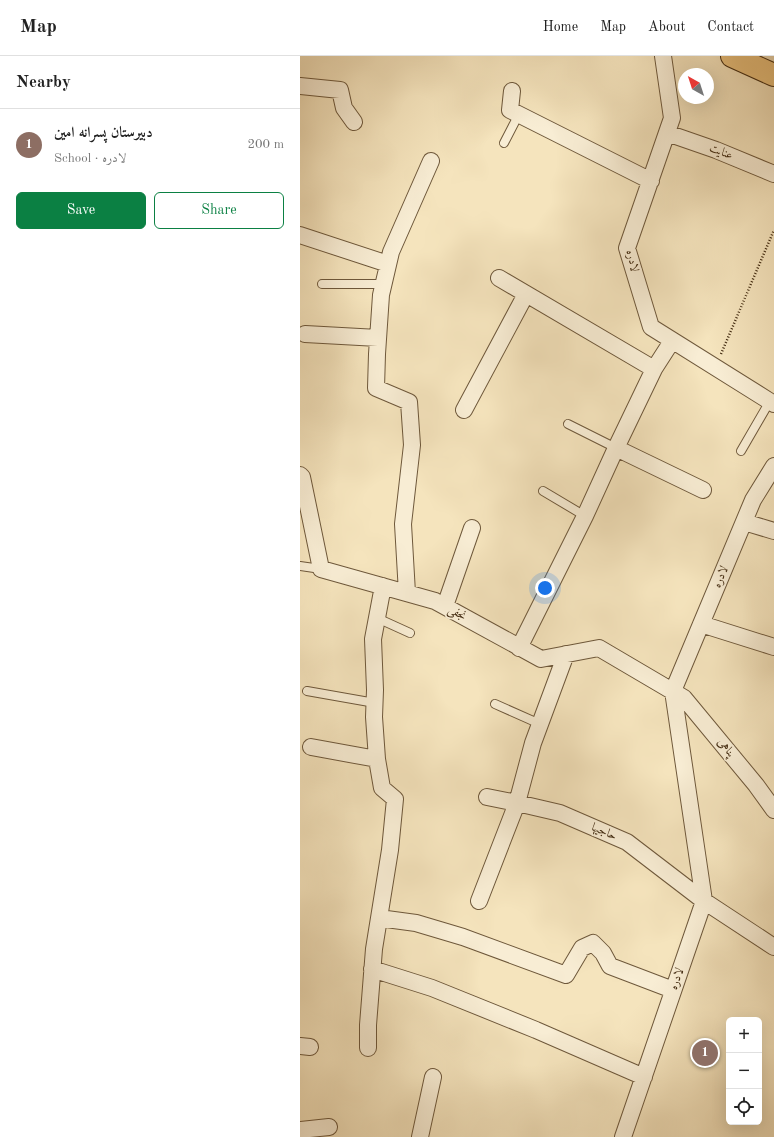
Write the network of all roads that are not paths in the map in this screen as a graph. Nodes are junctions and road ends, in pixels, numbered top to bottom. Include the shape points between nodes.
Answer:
1 (663, 56) edge
2 (732, 56) edge
3 (767, 66) edge
4 (300, 86) edge
5 (512, 91) dead end
6 (519, 114) junction
7 (354, 122) dead end
8 (668, 133) junction
9 (504, 143) dead end
10 (431, 161) dead end
11 (774, 174) edge
12 (651, 181) junction
13 (300, 235) edge
14 (388, 264) junction
15 (499, 278) dead end
16 (322, 284) dead end
17 (384, 284) junction
18 (526, 294) junction
19 (305, 334) dead end
20 (378, 338) junction
21 (672, 341) junction
22 (654, 369) junction
23 (772, 402) edge
24 (464, 410) dead end
25 (568, 424) dead end
26 (616, 448) junction
27 (741, 451) dead end
28 (774, 466) edge
29 (300, 475) edge
30 (703, 490) dead end
31 (543, 491) dead end
32 (585, 516) junction
33 (744, 522) junction
34 (472, 528) dead end
35 (774, 531) edge
36 (300, 566) edge
37 (321, 569) junction
38 (383, 586) junction
39 (407, 593) junction
40 (445, 606) junction
41 (377, 618) junction
42 (702, 624) junction
43 (410, 632) dead end
44 (774, 647) edge
45 (519, 648) junction
46 (566, 654) junction
47 (307, 691) dead end
48 (673, 691) junction
49 (374, 703) junction
50 (495, 704) dead end
51 (540, 724) junction
52 (311, 747) dead end
53 (378, 759) junction
54 (487, 797) dead end
55 (517, 802) junction
56 (774, 810) edge
57 (479, 901) dead end
58 (704, 901) junction
59 (379, 918) junction
60 (774, 947) edge
61 (372, 969) junction
62 (673, 990) junction
63 (368, 1048) dead end
64 (433, 1077) dead end
65 (644, 1077) junction
66 (329, 1127) dead end
67 (300, 1130) edge
68 (420, 1137) edge
69 (623, 1137) edge

1 - 8 street, لادره via 672,118
2 - 3 main road
4 - 7 street via 340,90 344,108
5 - 6 street via 510,110
6 - 9 lane
6 - 12 street
8 - 11 street, عنایت
8 - 12 street, لادره
10 - 14 street
12 - 21 street, لادره via 627,248 651,327
13 - 14 street
14 - 17 street
15 - 18 street
16 - 17 lane
17 - 20 street
18 - 22 street
18 - 24 street
19 - 20 street
20 - 39 street via 376,388 409,402 412,445 403,524
21 - 22 street
21 - 23 street, لادره
22 - 26 street
23 - 27 lane
25 - 26 lane
26 - 30 street
26 - 32 street
28 - 33 street, لادره via 753,500
29 - 37 street
31 - 32 lane
32 - 45 street
33 - 35 street
33 - 42 street, لادره
34 - 40 street
36 - 37 lane
37 - 38 street, نجفی
38 - 39 street, نجفی
38 - 41 street
39 - 40 street, نجفی
40 - 45 street, نجفی
41 - 43 lane
41 - 49 street via 373,639 376,690
42 - 44 street
42 - 48 street, لادره
45 - 46 street, نجفی via 541,659
46 - 48 street, نجفی via 599,648
46 - 51 street
47 - 49 lane
48 - 56 street, پناهی via 684,698
48 - 58 street
49 - 53 street
50 - 51 lane
51 - 55 street
52 - 53 street
53 - 59 street via 382,788 395,799
54 - 55 street, حاجیها
55 - 57 street
55 - 58 street, حاجیها via 560,813 627,842
58 - 60 street
58 - 62 street, لادره
59 - 61 street
59 - 62 street via 416,923 463,937 566,975 582,948 593,943 603,953 610,966
61 - 63 street
61 - 65 street via 432,988
62 - 65 street, لادره
64 - 68 street
65 - 69 street, لادره
66 - 67 street

